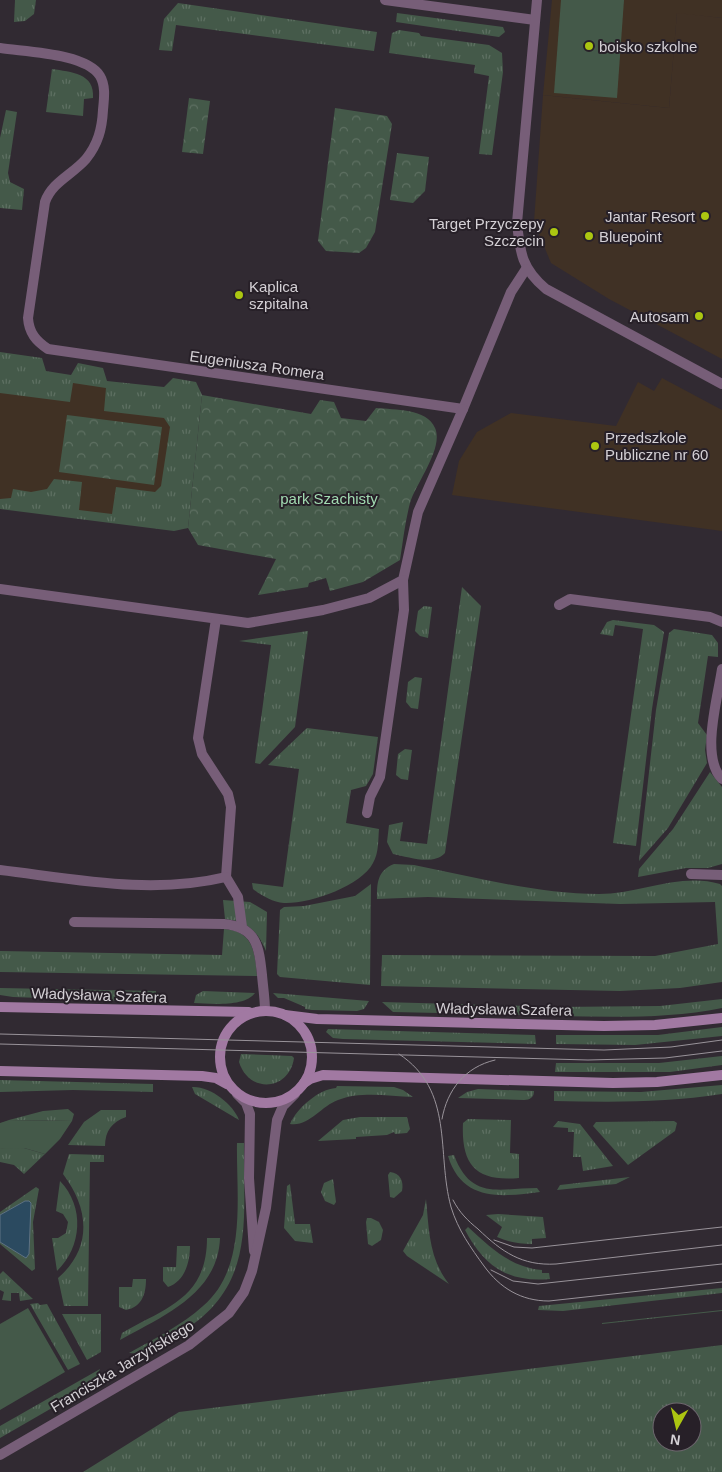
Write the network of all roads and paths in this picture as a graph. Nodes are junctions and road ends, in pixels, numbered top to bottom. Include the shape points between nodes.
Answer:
1 (385, 0) edge
2 (537, 0) edge
3 (535, 20) junction
4 (0, 48) edge
5 (526, 269) junction
6 (722, 384) edge
7 (462, 409) junction
8 (403, 580) junction
9 (0, 590) edge
10 (559, 605) dead end
11 (216, 619) junction
12 (722, 622) edge
13 (722, 669) edge
14 (722, 779) edge
15 (367, 813) dead end
16 (0, 870) edge
17 (691, 874) dead end
18 (722, 875) edge
19 (226, 877) junction
20 (74, 922) dead end
21 (242, 927) junction
22 (0, 1008) edge
23 (261, 1011) junction
24 (285, 1015) junction
25 (722, 1018) edge
26 (0, 1070) edge
27 (722, 1075) edge
28 (304, 1083) junction
29 (229, 1086) junction
30 (237, 1094) junction
31 (294, 1094) junction
32 (255, 1259) junction
33 (0, 1454) edge

1 - 3 street
2 - 3 street
3 - 5 street via 517,223
4 - 7 street, Eugeniusza Romera via 80,61 97,71 103,83 100,135 95,146 85,160 49,190 44,202 28,318 31,334 38,343 48,350
5 - 6 street via 546,289
5 - 7 street via 511,292
7 - 8 street via 416,518
8 - 11 street via 369,598 322,610 248,623
8 - 15 street via 404,610 380,778 370,796
9 - 11 street
10 - 12 street via 570,598 710,617
11 - 19 street via 198,738 202,754 228,794 231,807
13 - 14 street via 711,751 714,766
16 - 19 street via 132,886 172,886
17 - 18 street
19 - 21 street via 238,897
20 - 21 street
21 - 23 street via 251,934 259,948
22 - 23 main road, Władysława Szafera
23 - 24 main road
23 - 29 main road via 237,1020 223,1040 220,1065
24 - 25 main road, Władysława Szafera via 317,1019 604,1026 679,1024
24 - 28 main road via 299,1024 310,1042 312,1066
26 - 29 main road via 206,1076
27 - 28 main road via 613,1083 323,1076
28 - 31 main road
29 - 30 main road
30 - 31 main road via 252,1102 269,1104
30 - 32 street, Franciszka Jarzyńskiego via 246,1103 250,1114 250,1196
31 - 32 street, Franciszka Jarzyńskiego via 282,1106 277,1120 266,1208
32 - 33 street, Franciszka Jarzyńskiego via 239,1300 206,1333

